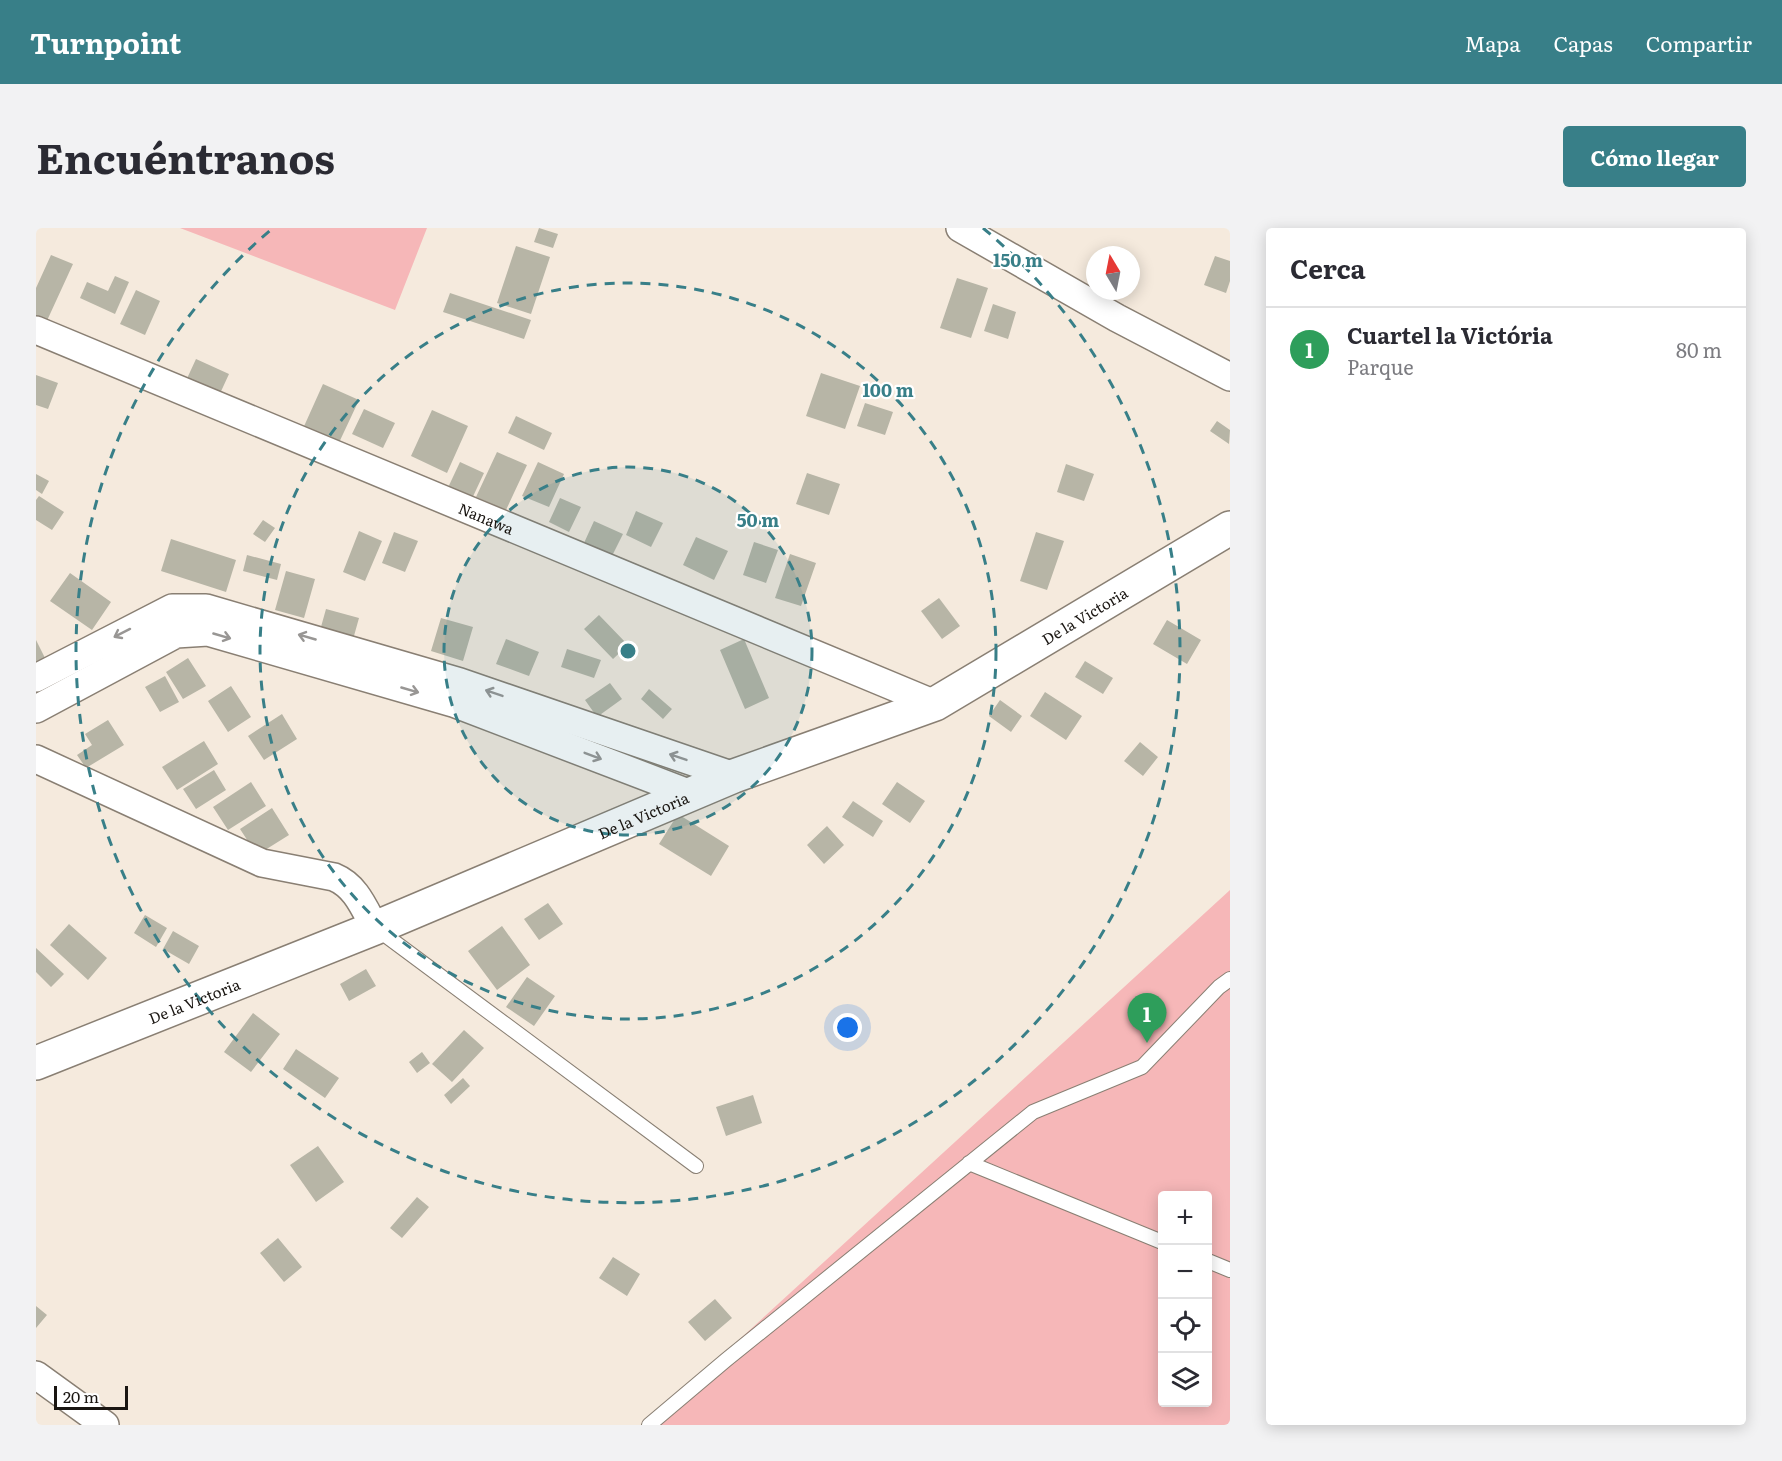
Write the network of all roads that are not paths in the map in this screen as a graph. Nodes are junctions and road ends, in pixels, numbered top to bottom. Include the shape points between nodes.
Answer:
1 (960, 228) edge
2 (36, 330) edge
3 (1230, 377) edge
4 (1230, 528) edge
5 (172, 608) junction
6 (176, 634) junction
7 (36, 678) edge
8 (935, 704) junction
9 (36, 709) edge
10 (36, 759) edge
11 (734, 776) junction
12 (691, 794) junction
13 (375, 928) junction
14 (1230, 979) edge
15 (42, 1053) edge
16 (969, 1163) junction
17 (696, 1166) dead end
18 (1158, 1240) edge
19 (1212, 1262) edge
20 (1230, 1270) edge
21 (36, 1375) edge
22 (105, 1425) edge
23 (649, 1425) edge

1 - 3 street
2 - 8 street, Nanawa
4 - 8 main road, De la Victoria
5 - 6 street
5 -> 7 street
11 -> 5 street via 449,678 206,608
6 - 9 street
6 -> 12 street via 208,632 453,703
8 - 11 main road, De la Victoria
10 - 13 street via 261,863 343,881 353,889
11 - 12 main road, De la Victoria
12 - 13 main road, De la Victoria
13 - 15 main road, De la Victoria
13 - 17 lane
14 - 16 lane via 1142,1067 1033,1112
16 - 18 lane
16 - 23 lane
19 - 20 lane
21 - 22 street

